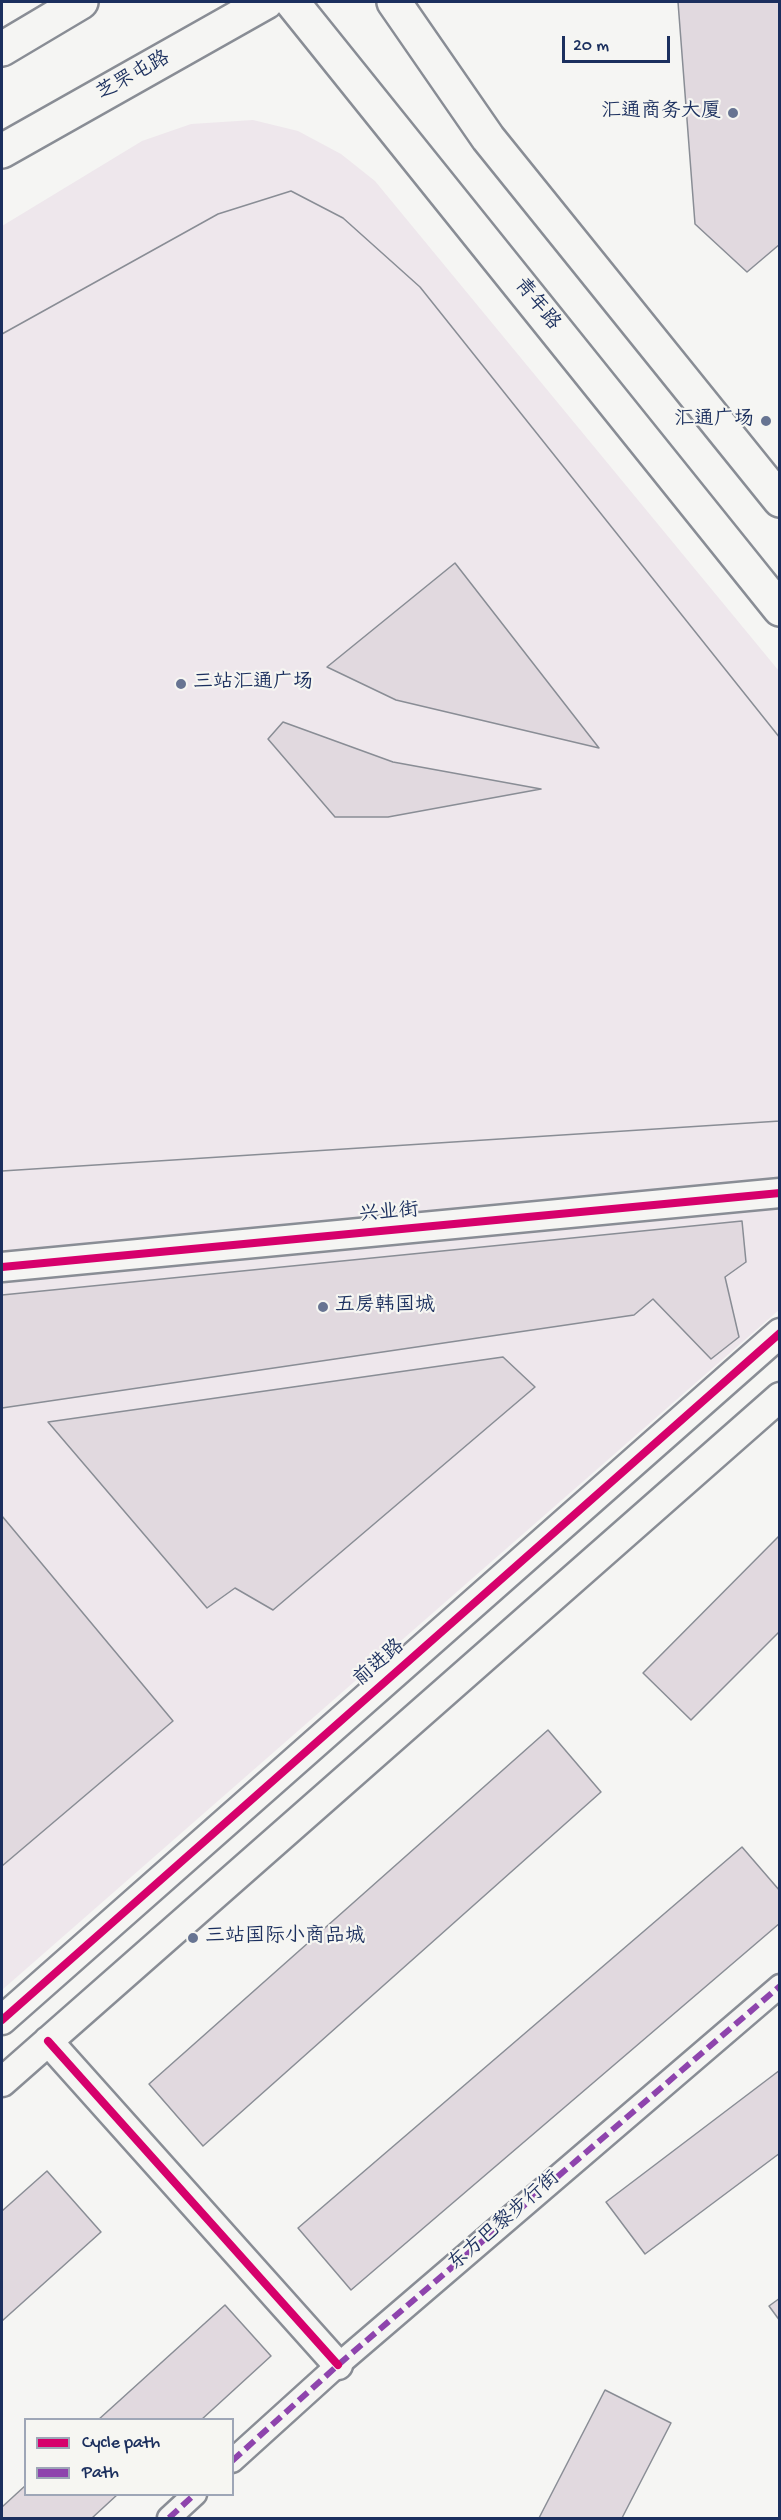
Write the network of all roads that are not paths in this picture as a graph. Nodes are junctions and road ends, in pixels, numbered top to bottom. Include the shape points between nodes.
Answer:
1 (81, 2) edge
2 (266, 2) edge
3 (292, 2) edge
4 (394, 2) edge
5 (2, 49) edge
6 (2, 151) edge
7 (780, 500) edge
8 (780, 609) edge
9 (780, 1193) edge
10 (2, 1268) edge
11 (780, 1333) edge
12 (780, 1397) edge
13 (780, 1986) edge
14 (2, 2020) edge
15 (48, 2041) junction
16 (2, 2082) edge
17 (338, 2366) junction
18 (234, 2459) edge
19 (193, 2496) edge
20 (169, 2518) edge

1 - 5 main road
2 - 6 main road, 芝罘屯路
3 - 8 main road, 青年路
4 - 7 main road via 488,138
9 - 10 street, 兴业街
11 - 14 street, 前进路
12 - 15 street
13 - 17 street, 东方巴黎步行街
15 - 16 street
15 - 17 street
17 - 18 street, 东方巴黎步行街
19 - 20 street

